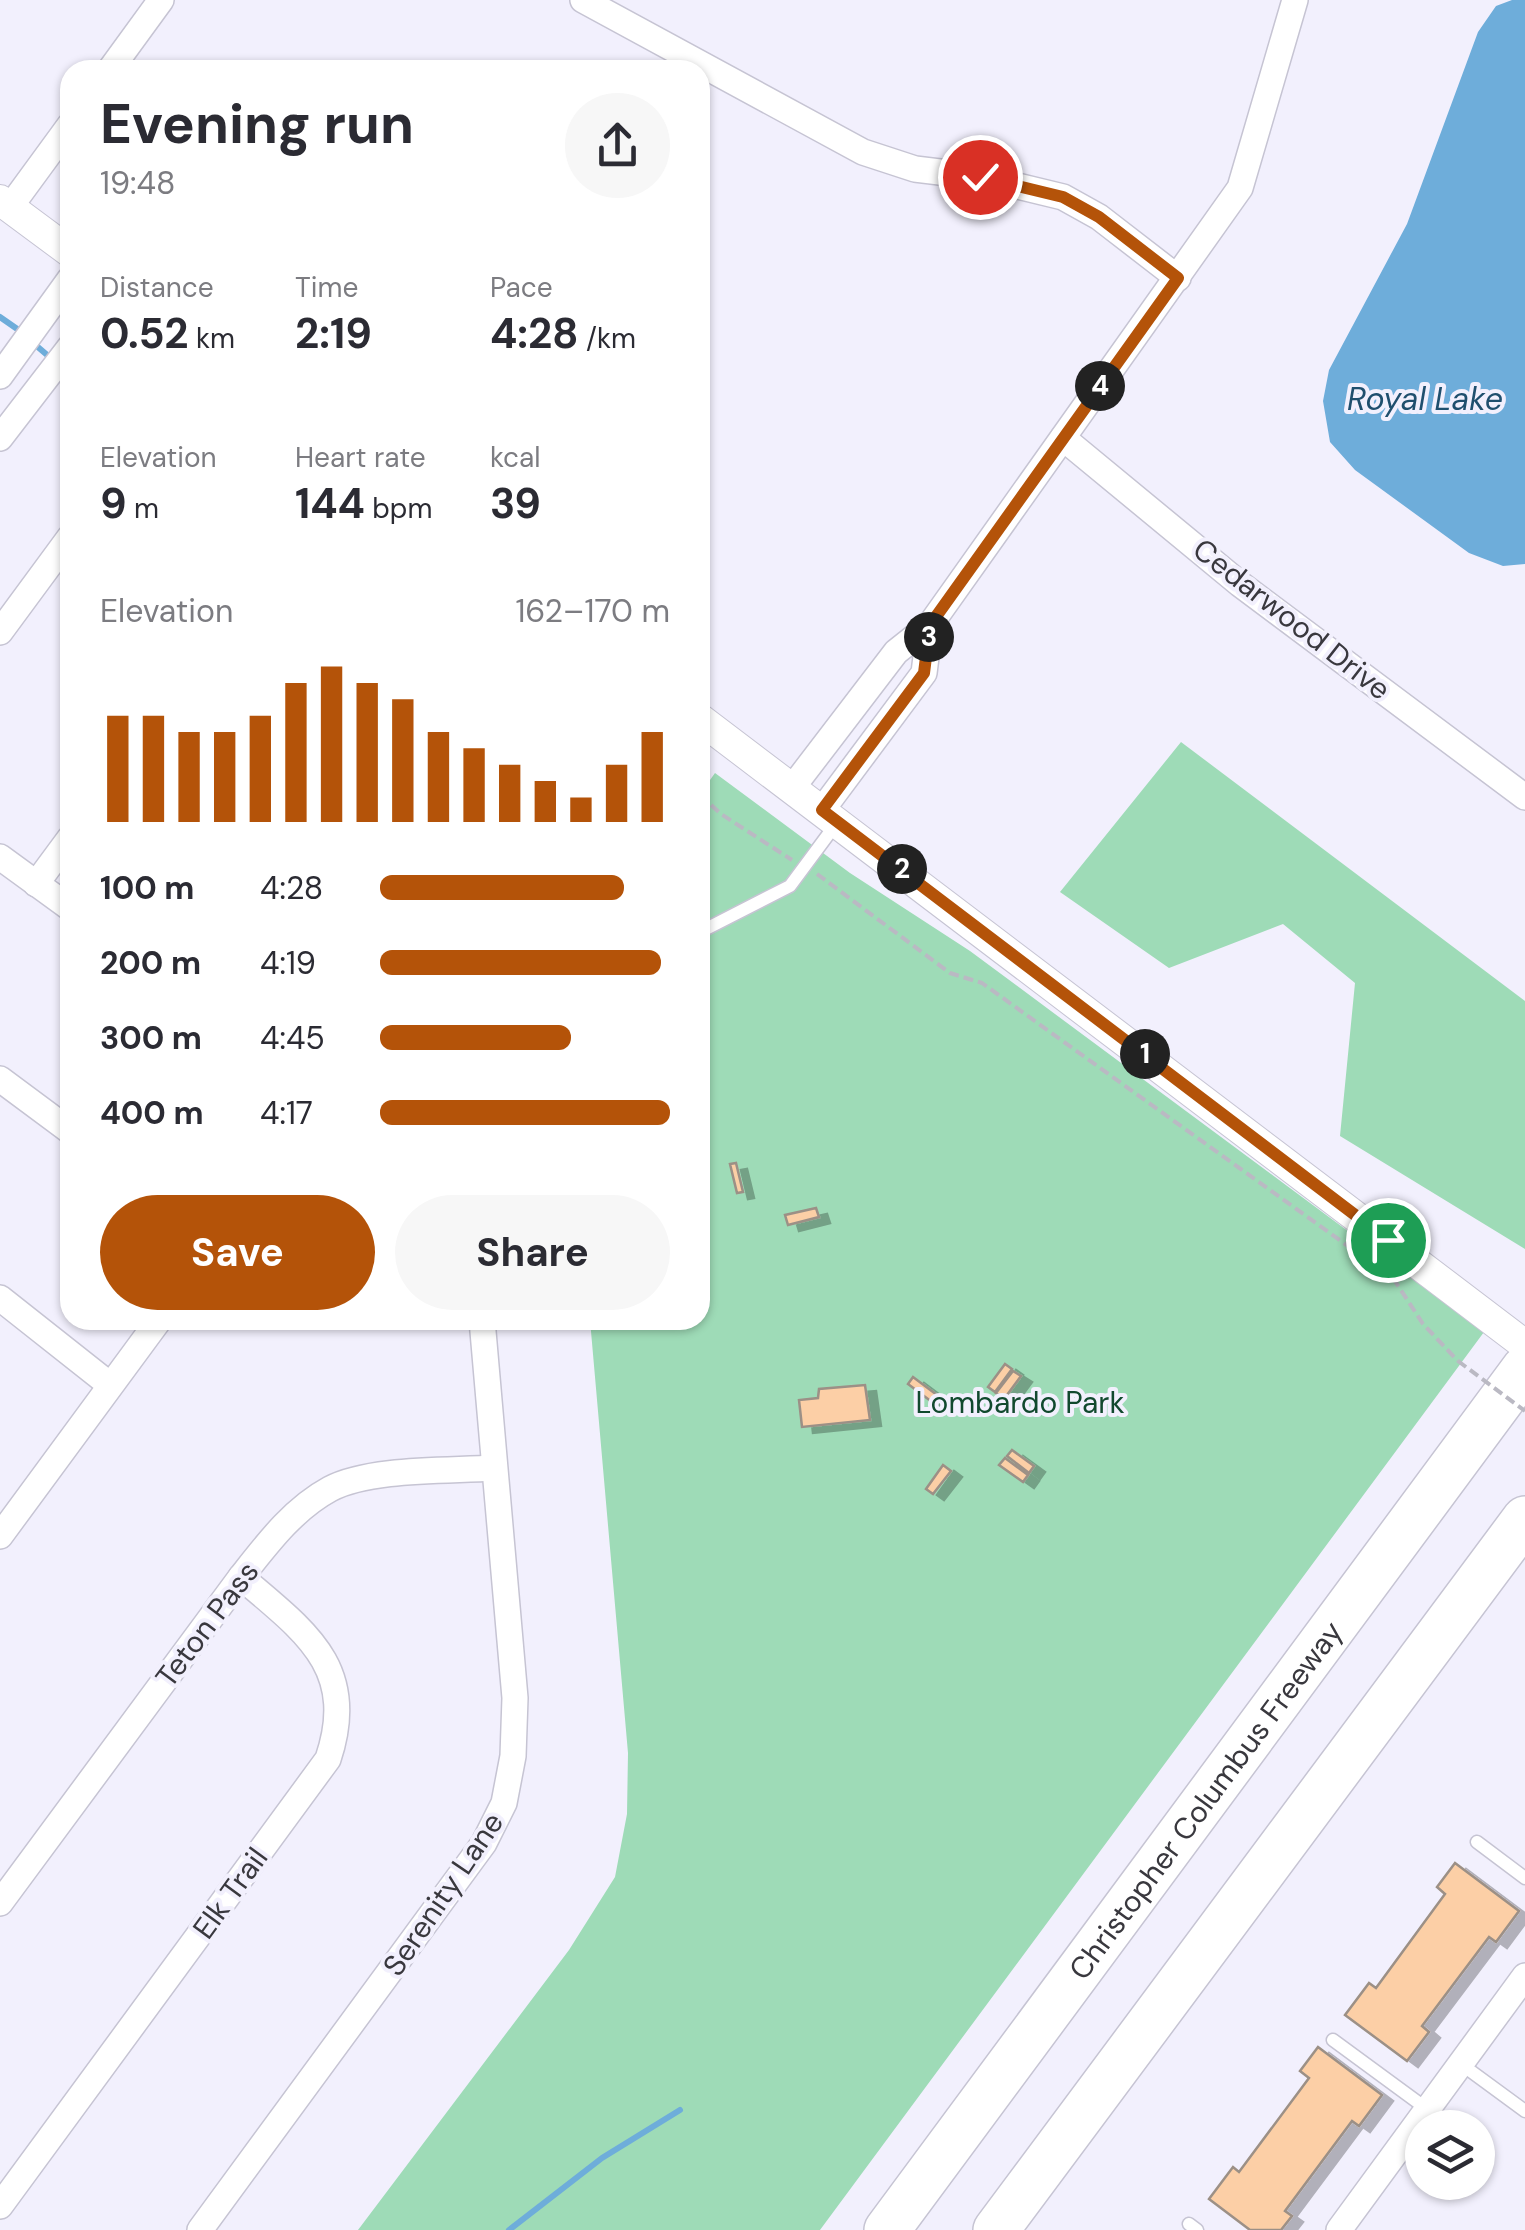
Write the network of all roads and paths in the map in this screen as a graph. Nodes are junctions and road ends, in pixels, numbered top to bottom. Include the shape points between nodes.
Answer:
1 (161, 0) edge
2 (583, 0) edge
3 (1295, 0) edge
4 (117, 60) edge
5 (700, 60) edge
6 (710, 65) edge
7 (60, 137) edge
8 (5, 203) edge
9 (60, 244) edge
10 (1178, 278) junction
11 (60, 292) edge
12 (60, 360) edge
13 (0, 376) edge
14 (0, 438) edge
15 (1062, 438) junction
16 (60, 551) edge
17 (930, 625) junction
18 (0, 632) edge
19 (710, 726) edge
20 (792, 788) junction
21 (1525, 796) edge
22 (710, 804) edge
23 (830, 816) junction
24 (60, 852) edge
25 (0, 857) edge
26 (804, 867) junction
27 (36, 884) junction
28 (60, 901) edge
29 (710, 927) edge
30 (0, 1079) edge
31 (60, 1124) edge
32 (0, 1298) edge
33 (152, 1330) edge
34 (483, 1330) edge
35 (1525, 1345) edge
36 (1525, 1368) edge
37 (110, 1386) junction
38 (1525, 1411) edge
39 (493, 1468) junction
40 (1525, 1518) edge
41 (2, 1529) edge
42 (242, 1576) junction
43 (1477, 1842) dead end
44 (1525, 1878) edge
45 (0, 1903) edge
46 (1525, 1976) edge
47 (1332, 2040) dead end
48 (1460, 2064) junction
49 (1428, 2109) junction
50 (1525, 2111) edge
51 (0, 2206) edge
52 (200, 2230) edge
53 (887, 2230) edge
54 (996, 2230) edge
55 (1338, 2230) edge

1 - 4 street
2 - 5 street
3 - 10 street via 1240,188
6 - 10 street via 875,157 1063,197
7 - 8 street
8 - 9 street
10 - 15 street
11 - 13 street
12 - 14 street
15 - 17 street
15 - 21 street, Cedarwood Drive via 1240,584
16 - 18 street
17 - 20 street via 896,652
17 - 23 street via 924,673
19 - 20 street
20 - 23 street
22 - 26 path
23 - 26 lane
23 - 35 street
24 - 27 street
25 - 27 street
26 - 29 lane via 790,886
26 - 38 path, bridge via 950,973 982,983 1396,1280 1423,1324 1458,1361
27 - 28 street
30 - 31 street
32 - 37 street
33 - 37 street
34 - 39 street, Serenity Lane
36 - 53 highway, Christopher Columbus Freeway
37 - 41 street
39 - 42 street, Teton Pass via 370,1478 333,1488 274,1534
39 - 52 street, Serenity Lane via 515,1698 514,1756 504,1803 449,1894
40 - 54 highway
42 - 45 street, Teton Pass
42 - 51 street, Elk Trail via 305,1632 329,1664 338,1728 328,1759
43 - 44 lane
46 - 48 street
47 - 49 lane
48 - 49 street
48 - 50 lane
49 - 55 street

